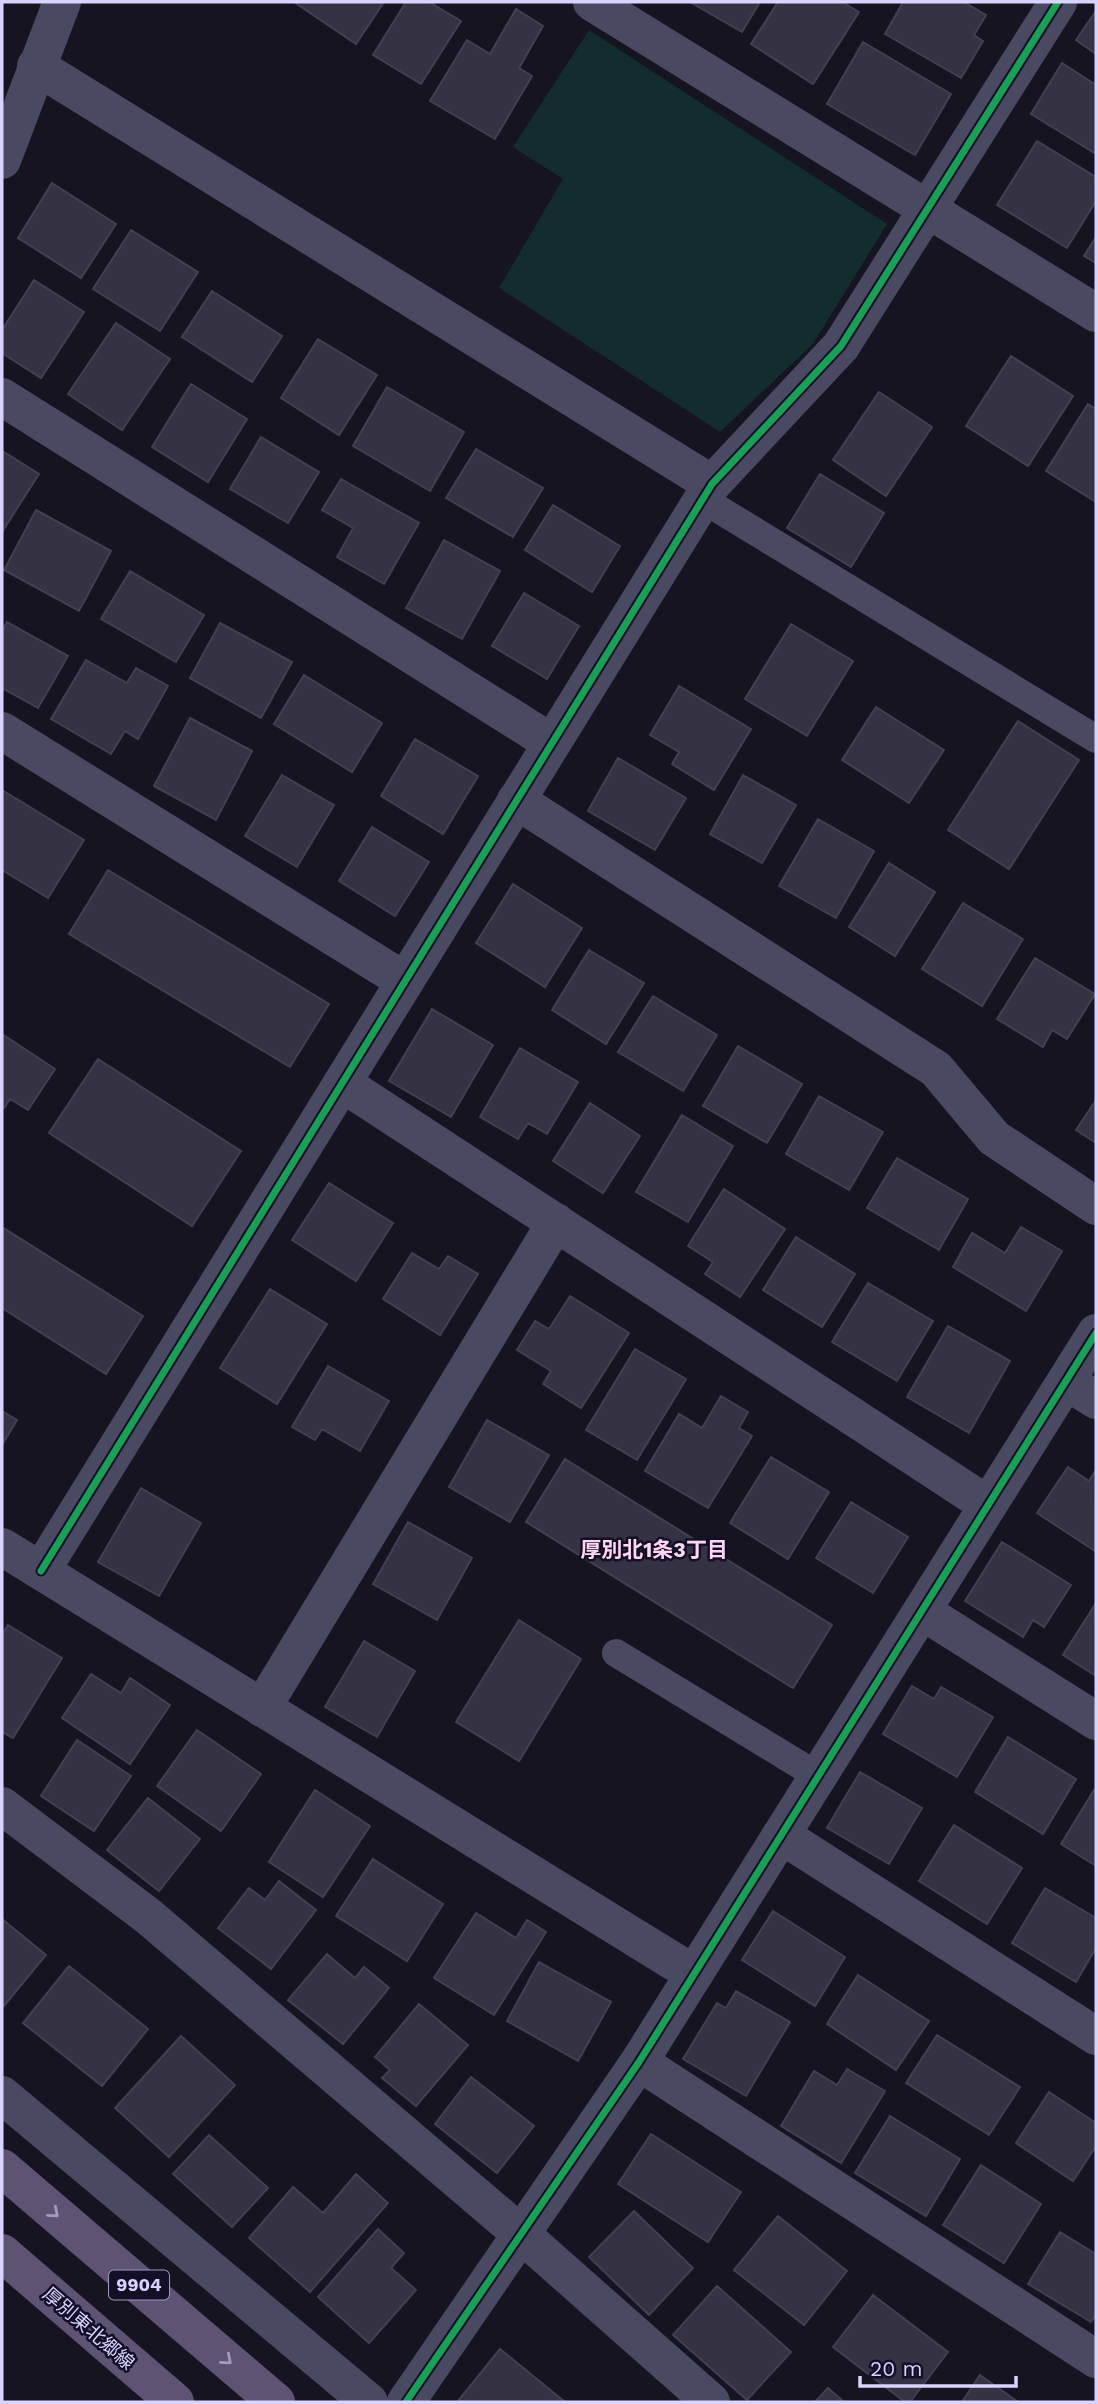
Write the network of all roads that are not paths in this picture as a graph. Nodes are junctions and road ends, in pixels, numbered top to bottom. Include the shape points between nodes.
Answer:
1 (62, 2) edge
2 (592, 2) edge
3 (1058, 2) edge
4 (36, 65) junction
5 (2, 160) edge
6 (928, 209) junction
7 (1096, 313) edge
8 (2, 397) edge
9 (707, 492) junction
10 (2, 731) edge
11 (1096, 739) edge
12 (552, 743) junction
13 (516, 800) junction
14 (405, 981) junction
15 (342, 1083) junction
16 (1096, 1206) edge
17 (556, 1222) junction
18 (1096, 1332) edge
19 (1081, 1390) edge
20 (988, 1505) junction
21 (2, 1547) edge
22 (41, 1572) junction
23 (922, 1611) junction
24 (616, 1653) dead end
25 (262, 1708) junction
26 (1096, 1721) edge
27 (818, 1776) junction
28 (2, 1806) edge
29 (780, 1835) junction
30 (694, 1973) junction
31 (1096, 2036) edge
32 (639, 2062) junction
33 (2, 2095) edge
34 (2, 2168) edge
35 (521, 2234) junction
36 (2, 2253) edge
37 (1096, 2359) edge
38 (175, 2402) edge
39 (276, 2402) edge
40 (369, 2402) edge
41 (406, 2402) edge
42 (711, 2402) edge

1 - 4 street
2 - 6 street
3 - 6 street
4 - 5 street
4 - 9 street
6 - 7 street
6 - 9 street via 841,346
8 - 12 street
9 - 11 lane
9 - 12 street
10 - 14 street
12 - 13 street
13 - 14 street
13 - 16 street via 936,1069 994,1138
14 - 15 street
15 - 17 street
15 - 22 street
17 - 20 street
17 - 25 street
18 - 19 street
19 - 20 street
20 - 23 street
21 - 22 street
22 - 25 street
23 - 26 street
23 - 27 street
24 - 27 lane
25 - 30 street
27 - 29 street
28 - 35 street via 148,1916
29 - 30 street
29 - 31 street
30 - 32 street
32 - 35 street
32 - 37 street
33 - 40 street
34 -> 39 main road, 9904
35 - 41 street
35 - 42 street
36 - 38 main road, 厚別東北郷線

